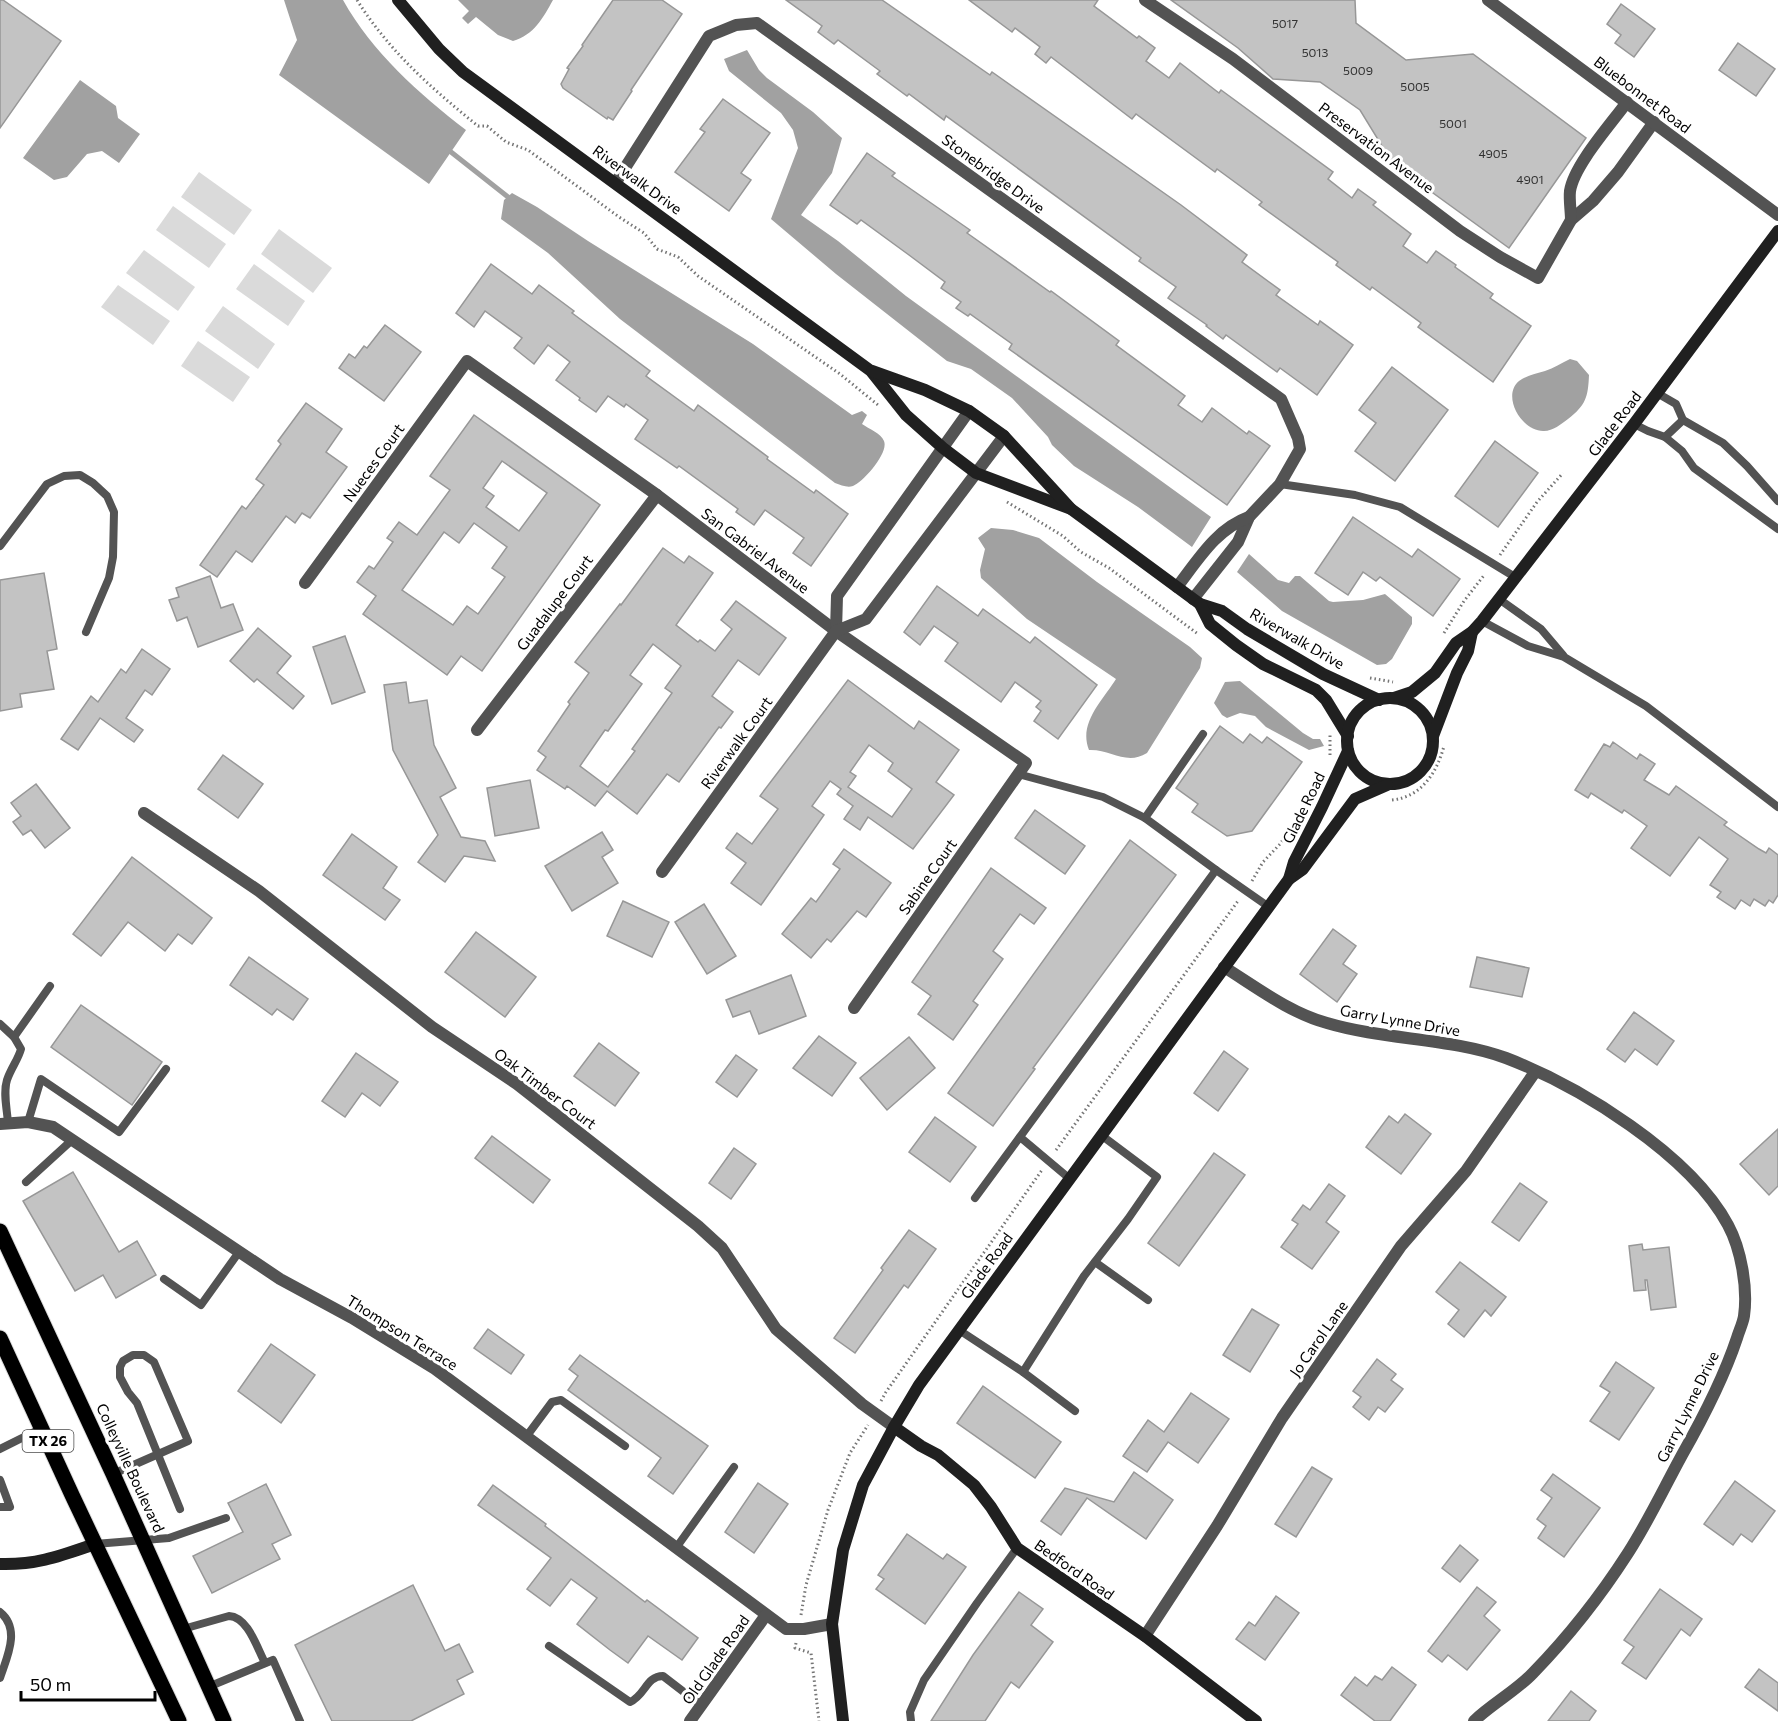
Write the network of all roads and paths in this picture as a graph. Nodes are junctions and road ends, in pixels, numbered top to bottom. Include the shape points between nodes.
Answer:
1 (357, 0) edge
2 (398, 0) edge
3 (1145, 0) edge
4 (1488, 0) edge
5 (1627, 102) junction
6 (1654, 122) junction
7 (616, 182) junction
8 (1778, 215) edge
9 (1571, 220) junction
10 (1778, 231) edge
11 (467, 361) joint
12 (871, 371) junction
13 (1658, 393) junction
14 (885, 411) dead end
15 (969, 411) junction
16 (1683, 420) junction
17 (1634, 424) junction
18 (1004, 436) junction
19 (1665, 437) junction
20 (943, 448) junction
21 (976, 473) junction
22 (1563, 473) dead end
23 (1280, 484) junction
24 (657, 495) junction
25 (1778, 501) edge
26 (1006, 502) dead end
27 (1071, 509) junction
28 (1248, 517) junction
29 (1778, 529) edge
30 (0, 546) edge
31 (1494, 564) junction
32 (1515, 577) junction
33 (305, 583) dead end
34 (1177, 587) junction
35 (1499, 598) junction
36 (1196, 602) junction
37 (1482, 621) junction
38 (836, 631) junction
39 (86, 632) dead end
40 (1472, 632) junction
41 (1201, 636) dead end
42 (1441, 638) dead end
43 (1564, 657) junction
44 (1368, 678) dead end
45 (1402, 683) dead end
46 (1394, 698) junction
47 (1379, 700) junction
48 (477, 730) dead end
49 (1203, 734) dead end
50 (1347, 736) junction
51 (1433, 736) junction
52 (1446, 739) dead end
53 (1348, 751) junction
54 (1026, 763) joint
55 (1018, 774) junction
56 (1389, 784) junction
57 (1391, 800) dead end
58 (1778, 807) edge
59 (144, 813) dead end
60 (1145, 818) junction
61 (1216, 870) junction
62 (662, 872) dead end
63 (1289, 879) junction
64 (1269, 907) junction
65 (1224, 967) junction
66 (50, 986) dead end
67 (854, 1008) dead end
68 (0, 1024) edge
69 (14, 1036) junction
70 (166, 1069) dead end
71 (1535, 1072) junction
72 (28, 1122) junction
73 (4, 1124) edge
74 (1101, 1135) junction
75 (1020, 1137) junction
76 (72, 1140) junction
77 (1070, 1179) junction
78 (26, 1182) dead end
79 (975, 1198) dead end
80 (0, 1231) edge
81 (239, 1252) junction
82 (1095, 1262) junction
83 (164, 1279) dead end
84 (1148, 1300) dead end
85 (959, 1330) junction
86 (0, 1338) edge
87 (1023, 1372) junction
88 (1075, 1411) dead end
89 (894, 1427) junction
90 (42, 1428) junction
91 (526, 1437) junction
92 (625, 1446) dead end
93 (0, 1449) edge
94 (158, 1454) junction
95 (734, 1467) dead end
96 (113, 1473) junction
97 (0, 1480) edge
98 (0, 1507) edge
99 (180, 1509) dead end
100 (226, 1518) dead end
101 (143, 1540) junction
102 (95, 1544) junction
103 (676, 1548) junction
104 (1017, 1548) junction
105 (0, 1564) edge
106 (0, 1612) edge
107 (766, 1615) junction
108 (832, 1624) junction
109 (183, 1629) junction
110 (1145, 1636) junction
111 (549, 1646) dead end
112 (265, 1664) junction
113 (0, 1678) edge
114 (208, 1687) junction
115 (702, 1706) junction
116 (179, 1721) edge
117 (224, 1721) edge
118 (300, 1721) edge
119 (690, 1721) edge
120 (843, 1721) edge
121 (911, 1721) edge
122 (1256, 1721) edge
123 (1474, 1721) edge

1 - 14 path via 396,54 478,126 487,126 506,142 528,150 644,233 657,249 678,257 698,276 840,374
2 - 7 main road, Riverwalk Drive via 463,72
3 - 9 street, Preservation Avenue via 1233,59 1460,231 1538,278
4 - 5 street, Bluebonnet Road
5 - 6 street, Bluebonnet Road
5 - 9 street via 1577,175 1570,190
6 - 8 street, Bluebonnet Road
6 - 9 street, Preservation Avenue via 1618,172
7 - 12 main road, Riverwalk Drive
7 - 23 street, Stonebridge Drive via 709,36 736,25 757,23 1281,399 1300,449
10 - 13 main road, Glade Road
11 - 24 street, San Gabriel Avenue
11 - 33 street, Nueces Court
12 - 15 main road, Riverwalk Drive
12 - 20 main road, Riverwalk Drive via 906,415
13 - 16 lane via 1676,404
13 - 17 main road, Glade Road
15 - 18 main road, Riverwalk Drive
15 - 20 street
16 - 19 lane
16 - 25 lane via 1723,443
17 - 19 lane
17 - 32 main road, Glade Road
18 - 21 street
18 - 27 main road, Riverwalk Drive
19 - 29 lane via 1694,468
20 - 21 main road, Riverwalk Drive
20 - 38 street via 837,596
21 - 27 main road, Riverwalk Drive
21 - 38 street via 866,619
22 - 31 path via 1537,502
23 - 28 street, Stonebridge Drive
23 - 31 lane via 1354,495 1400,507
24 - 38 street, San Gabriel Avenue
24 - 48 street, Guadalupe Court
26 - 41 path via 1064,536
27 - 34 main road, Riverwalk Drive
28 - 34 street, Stonebridge Drive via 1233,522 1210,544
28 - 36 street, Stonebridge Drive via 1238,542
30 - 39 lane via 47,484 64,476 80,475 107,496 114,512 113,557 109,578
31 - 32 lane
31 - 42 path
32 - 35 main road, Glade Road
34 - 36 main road, Riverwalk Drive
35 - 37 main road, Glade Road
35 - 43 lane via 1541,629
36 - 47 main road, Riverwalk Drive via 1222,611 1323,674
36 - 50 main road, Riverwalk Drive via 1210,624 1236,645 1263,664 1316,690
37 - 40 main road, Glade Road
37 - 43 lane via 1528,646
38 - 54 street, San Gabriel Avenue
38 - 62 street, Riverwalk Court
40 - 46 main road, Glade Road via 1456,643 1435,673 1412,692
40 - 51 main road, Glade Road
43 - 58 lane via 1646,706
44 - 45 path
46 - 47 main road, Glade Road
46 - 51 main road via 1413,704 1424,714
47 - 50 main road, Glade Road via 1362,708 1353,718
49 - 60 lane
50 - 53 main road, Glade Road
51 - 56 main road, Glade Road via 1431,757 1423,770 1411,779
52 - 57 path via 1440,760 1423,787 1399,800
53 - 56 main road, Glade Road via 1357,770 1367,778
53 - 63 main road, Glade Road
54 - 55 street, Sabine Court
55 - 60 lane via 1103,797
55 - 67 street, Sabine Court
56 - 63 main road, Glade Road via 1355,799 1303,869
59 - 89 street, Oak Timber Court via 259,891 432,1027 517,1084 698,1226 722,1248 776,1329
60 - 61 lane
61 - 64 lane
61 - 75 lane
63 - 64 main road, Glade Road
64 - 65 main road, Glade Road
65 - 71 street, Garry Lynne Drive via 1324,1023 1464,1047 1504,1057
65 - 74 main road, Glade Road
66 - 69 lane
68 - 69 lane
69 - 73 lane via 21,1049 7,1082
70 - 72 lane via 119,1132 41,1078
71 - 110 street, Jo Carol Lane via 1466,1171 1401,1246 1282,1418 1218,1526
71 - 123 street, Garry Lynne Drive via 1603,1108 1657,1147 1688,1173 1717,1206 1730,1227 1739,1255 1744,1316 1704,1417 1628,1552 1561,1644 1531,1676
72 - 73 street, Thompson Terrace
72 - 76 street, Thompson Terrace via 53,1127
74 - 77 main road, Glade Road
74 - 82 lane via 1157,1177
75 - 77 lane
75 - 79 lane
76 - 78 lane
76 - 81 street, Thompson Terrace
77 - 85 main road, Glade Road
80 - 96 main road, Colleyville Boulevard / TX 26
81 - 83 lane via 201,1305
81 - 91 street, Thompson Terrace via 435,1369
82 - 84 lane
82 - 87 lane
85 - 87 lane
85 - 89 main road, Glade Road
86 - 90 main road, TX 26
87 - 88 lane
89 - 104 main road, Bedford Road via 938,1455 974,1485
89 - 108 main road, Glade Road via 863,1485 843,1550
90 - 93 lane
90 - 102 main road, TX 26
91 - 92 lane via 552,1402 561,1400
91 - 103 street, Thompson Terrace
94 - 94 lane via 188,1441 154,1362 144,1355 132,1354 123,1361 120,1377 137,1403
94 - 96 lane
94 - 99 lane
95 - 103 lane
96 - 101 main road, Colleyville Boulevard / TX 26
97 - 98 lane via 10,1507
100 - 101 lane via 169,1538
101 - 102 lane
101 - 109 main road, Colleyville Boulevard / TX 26
102 - 105 main road via 47,1561
102 - 116 main road, TX 26
103 - 107 street, Thompson Terrace
104 - 110 main road, Bedford Road
104 - 121 lane via 924,1680 910,1712
106 - 113 lane via 6,1616 12,1632
107 - 108 street, Old Glade Road via 786,1629
107 - 115 street, Old Glade Road
108 - 120 main road, Glade Road
109 - 112 lane via 236,1616 243,1621
109 - 114 main road, Colleyville Boulevard / TX 26
110 - 122 main road, Bedford Road
111 - 115 lane via 630,1702 636,1700 651,1679 663,1676
112 - 114 lane
112 - 118 lane via 273,1660
114 - 117 main road, Colleyville Boulevard / TX 26
115 - 119 street, Old Glade Road

